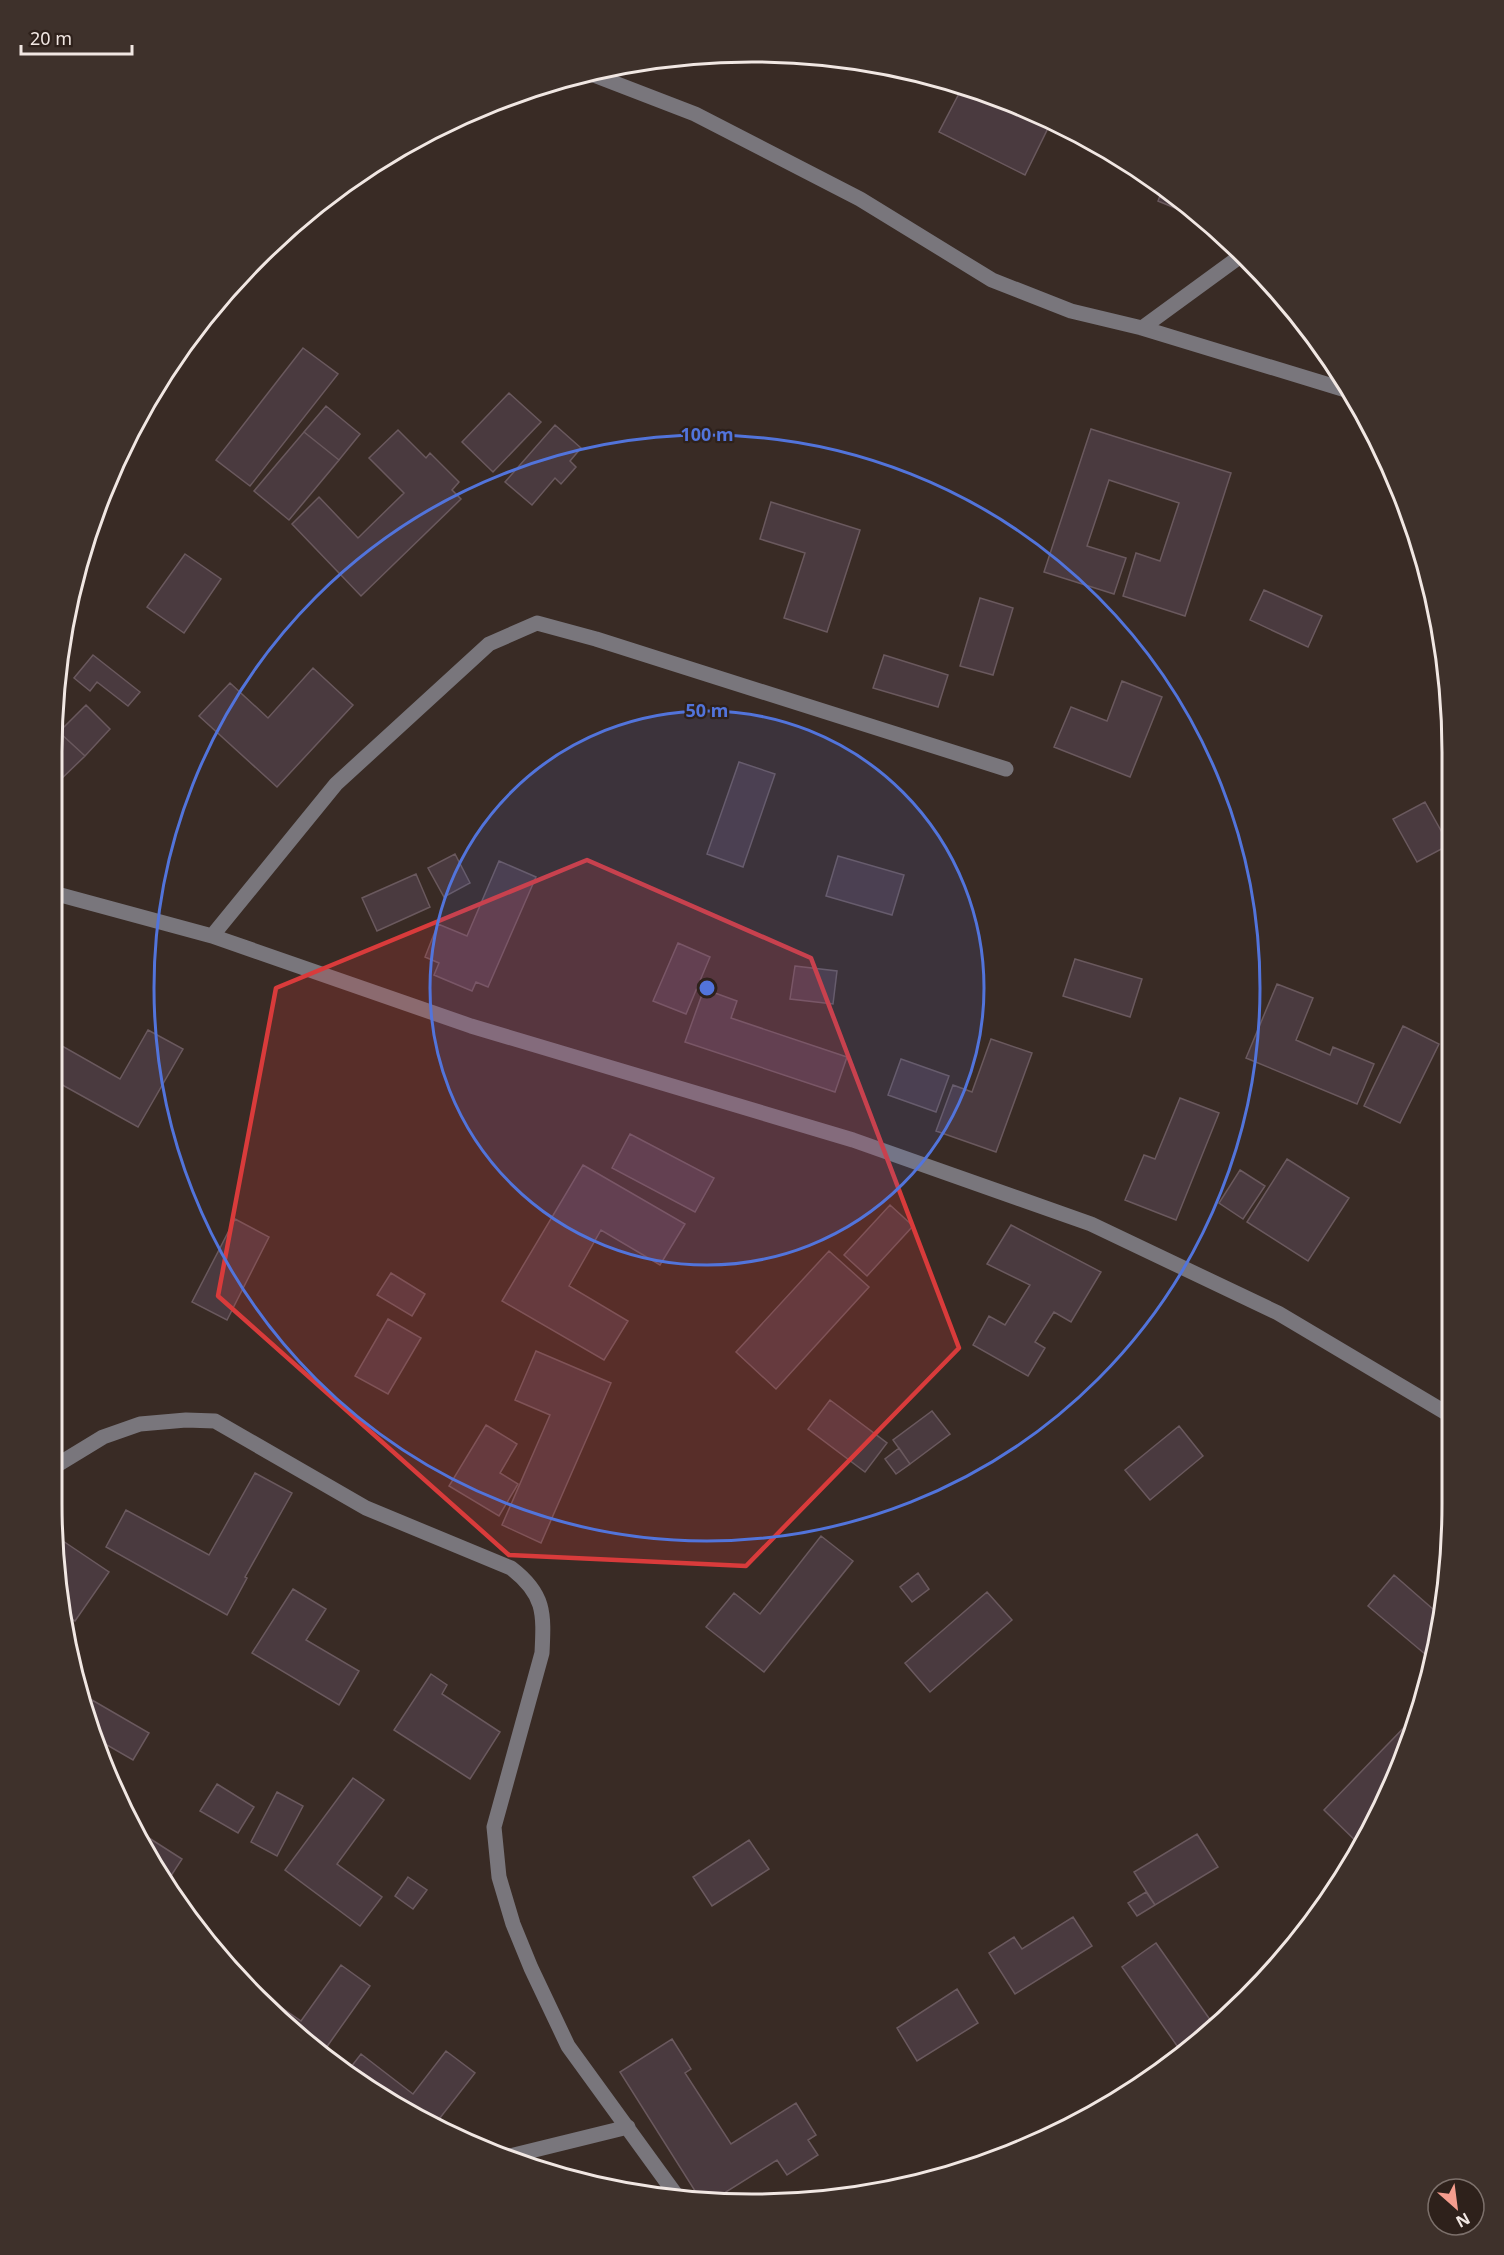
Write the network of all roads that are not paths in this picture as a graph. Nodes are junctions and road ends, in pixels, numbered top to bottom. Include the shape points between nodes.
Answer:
1 (602, 78) edge
2 (1235, 260) edge
3 (1142, 328) junction
4 (1338, 388) edge
5 (1006, 769) dead end
6 (62, 895) edge
7 (212, 936) junction
8 (1442, 1410) edge
9 (62, 1462) edge
10 (628, 2127) junction
11 (521, 2153) edge
12 (672, 2189) edge

1 - 3 street via 705,119 860,199 992,280 1071,311
2 - 3 street
3 - 4 street
5 - 7 street via 596,639 537,624 489,644 336,784
6 - 7 street
7 - 8 street via 471,1026 853,1140 1091,1224 1278,1313
9 - 10 street via 103,1437 140,1424 215,1421 366,1508 511,1568 528,1581 540,1602 542,1653 494,1827 499,1877 513,1924 568,2046
10 - 11 street
10 - 12 street

